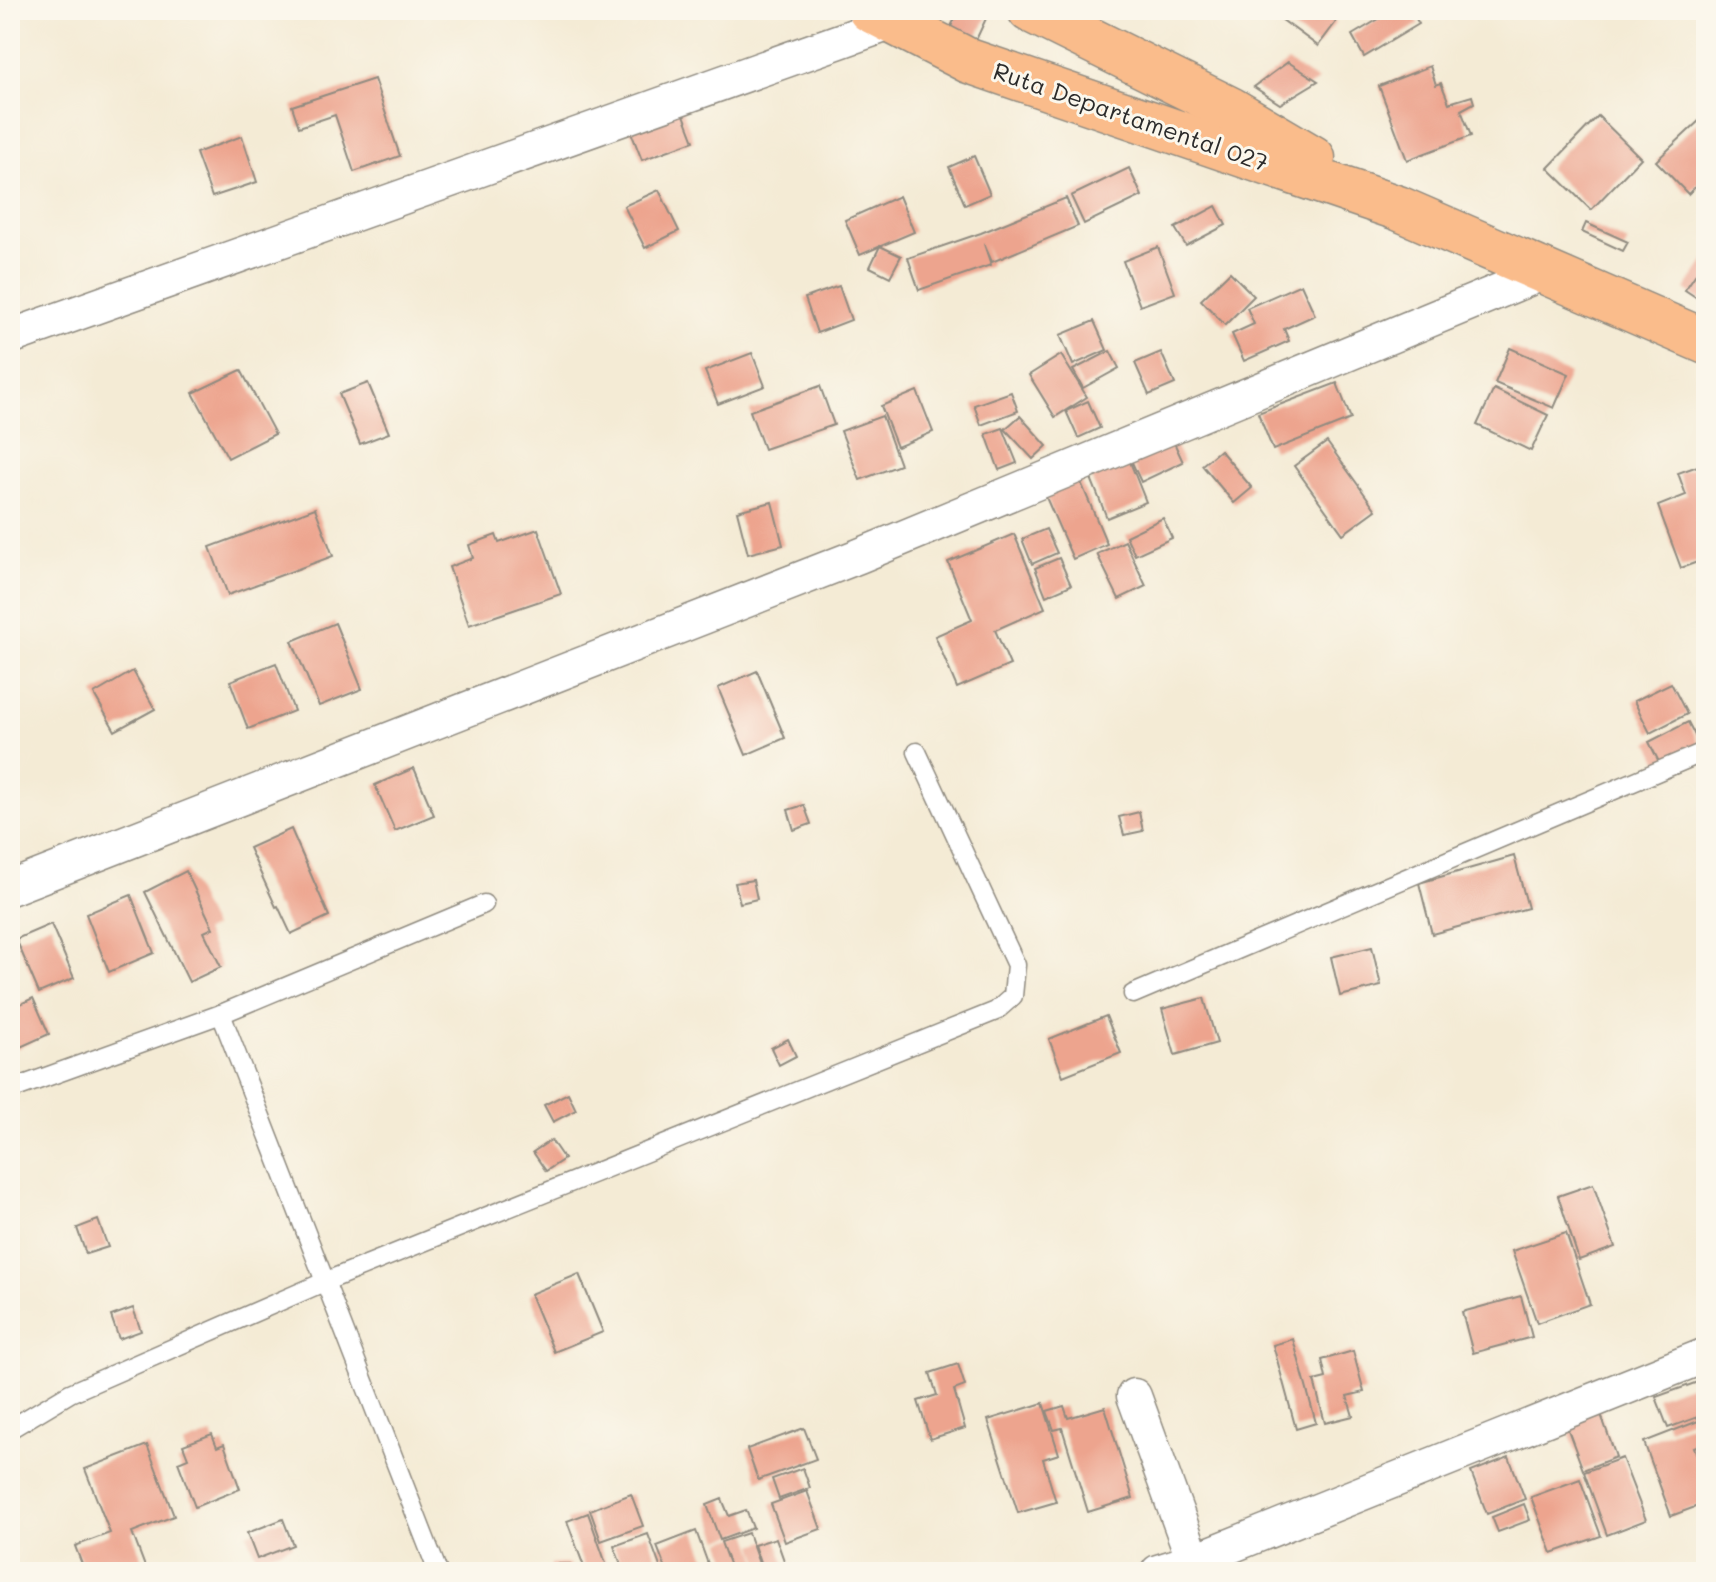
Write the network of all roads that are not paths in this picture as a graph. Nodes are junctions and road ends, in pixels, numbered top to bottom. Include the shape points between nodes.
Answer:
1 (1030, 10) edge
2 (881, 16) edge
3 (1398, 208) junction
4 (1545, 272) junction
5 (10, 337) edge
6 (1706, 342) edge
7 (1706, 751) edge
8 (917, 752) dead end
9 (10, 888) edge
10 (484, 904) dead end
11 (1133, 994) dead end
12 (221, 1014) junction
13 (10, 1090) edge
14 (324, 1282) junction
15 (1706, 1355) edge
16 (1134, 1396) dead end
17 (10, 1429) edge
18 (1196, 1566) edge
19 (438, 1572) edge
20 (1158, 1572) edge

1 - 3 main road, Ruta Departamental 027 via 1230,109
2 - 3 main road, Ruta Departamental 027 via 969,61
2 - 5 street
3 - 4 main road, Ruta Departamental 027
4 - 6 main road, Ruta Departamental 027
4 - 9 street via 859,556
7 - 11 lane
8 - 14 lane via 1016,965 1013,996 996,1011
10 - 12 lane
12 - 13 lane
12 - 14 lane
14 - 17 lane via 70,1393
14 - 19 lane
15 - 18 street
16 - 18 street
18 - 20 street

